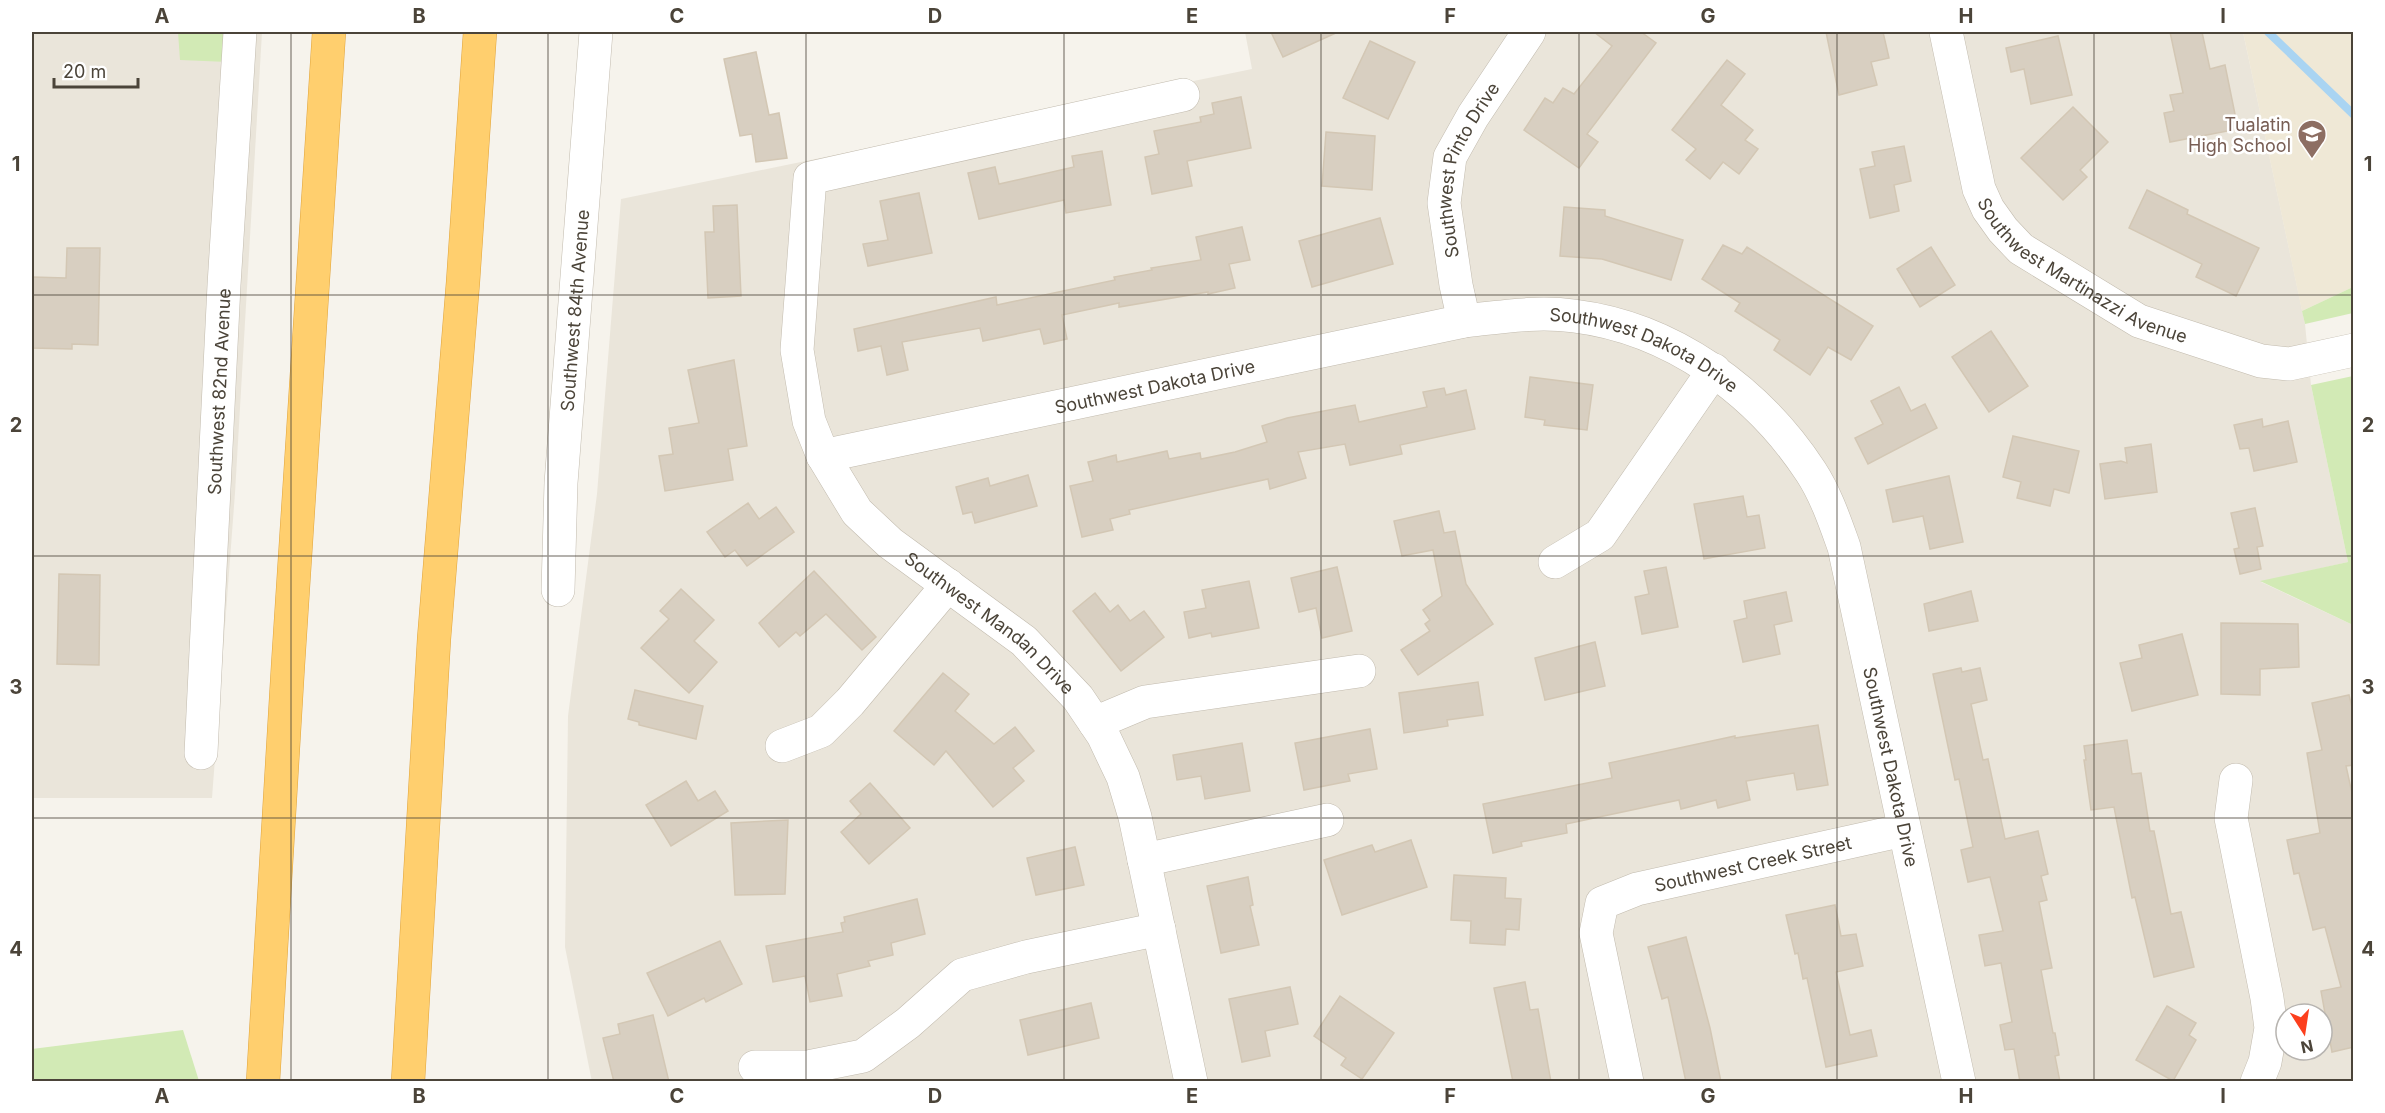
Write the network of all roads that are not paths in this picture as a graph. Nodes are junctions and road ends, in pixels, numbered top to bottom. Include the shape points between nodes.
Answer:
1 (240, 32) edge
2 (329, 32) edge
3 (480, 32) edge
4 (596, 32) edge
5 (1946, 32) edge
6 (1522, 34) edge
7 (1183, 95) dead end
8 (1464, 321) junction
9 (2354, 350) edge
10 (1714, 370) junction
11 (823, 456) junction
12 (1556, 562) dead end
13 (948, 585) junction
14 (558, 590) dead end
15 (1359, 671) dead end
16 (1095, 723) junction
17 (782, 746) dead end
18 (201, 753) dead end
19 (2236, 780) dead end
20 (1327, 820) dead end
21 (1904, 830) junction
22 (1144, 860) junction
23 (1159, 930) junction
24 (755, 1067) dead end
25 (410, 1074) edge
26 (263, 1082) edge
27 (1191, 1082) edge
28 (1627, 1082) edge
29 (1959, 1082) edge
30 (2257, 1082) edge

1 - 18 street, Southwest 82nd Avenue
2 - 26 highway
3 - 25 highway via 434,639
4 - 14 street, Southwest 84th Avenue via 561,483
5 - 9 street, Southwest Martinazzi Avenue via 1979,189 1988,209 2021,249 2139,321 2251,358 2289,364
6 - 8 street, Southwest Pinto Drive via 1450,157 1444,203
7 - 11 street, Southwest Mandan Drive via 810,178 797,350 809,421
8 - 10 street, Southwest Dakota Drive via 1530,314 1574,316 1622,325 1674,346
8 - 11 street, Southwest Dakota Drive
10 - 12 street via 1599,535
10 - 21 street, Southwest Dakota Drive via 1779,429 1812,473 1829,506 1844,547
11 - 13 street, Southwest Mandan Drive via 857,512 890,543
13 - 16 street, Southwest Mandan Drive via 1024,641 1078,698
13 - 17 street via 821,731
15 - 16 street via 1145,702
16 - 22 street, Southwest Mandan Drive via 1122,777
19 - 30 street via 2231,818 2271,1028
20 - 22 street
21 - 28 street, Southwest Creek Street via 1636,889 1602,903 1596,933
21 - 29 street, Southwest Dakota Drive
22 - 23 street, Southwest Mandan Drive
23 - 24 street via 1026,957 962,975 863,1056 808,1067
23 - 27 street, Southwest Mandan Drive

